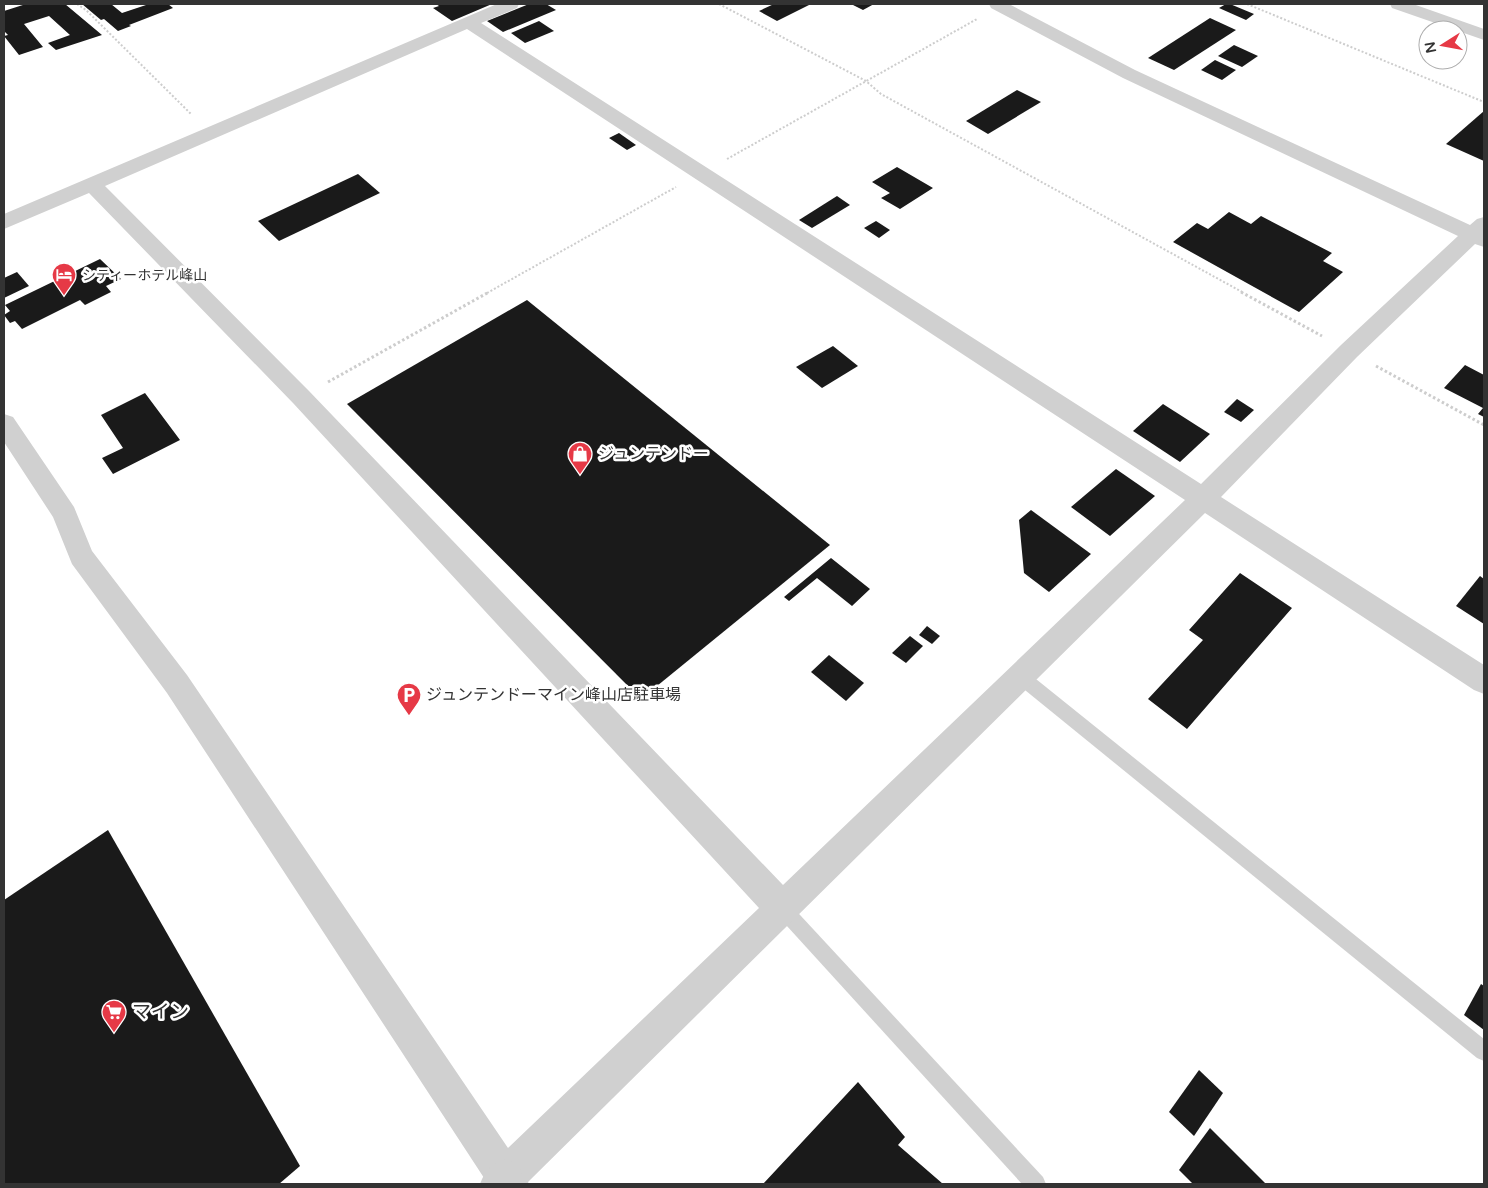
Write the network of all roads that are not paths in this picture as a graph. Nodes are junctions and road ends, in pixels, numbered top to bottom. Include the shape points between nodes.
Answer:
1 (511, 4) edge
2 (1398, 4) edge
3 (999, 5) edge
4 (468, 22) junction
5 (1484, 35) edge
6 (92, 185) junction
7 (4, 222) edge
8 (1481, 233) edge
9 (4, 423) edge
10 (1204, 498) junction
11 (1020, 676) junction
12 (1484, 681) edge
13 (782, 908) junction
14 (1484, 1051) edge
15 (505, 1182) edge
16 (1036, 1184) edge

1 - 4 street
2 - 5 street
3 - 8 street via 1129,74
4 - 6 street
4 - 10 street
6 - 7 street
6 - 13 street via 301,397
8 - 10 street via 1349,351
9 - 15 street via 65,514 81,556 177,684
10 - 11 street
10 - 12 street
11 - 13 street
11 - 14 lane
13 - 15 street
13 - 16 lane

